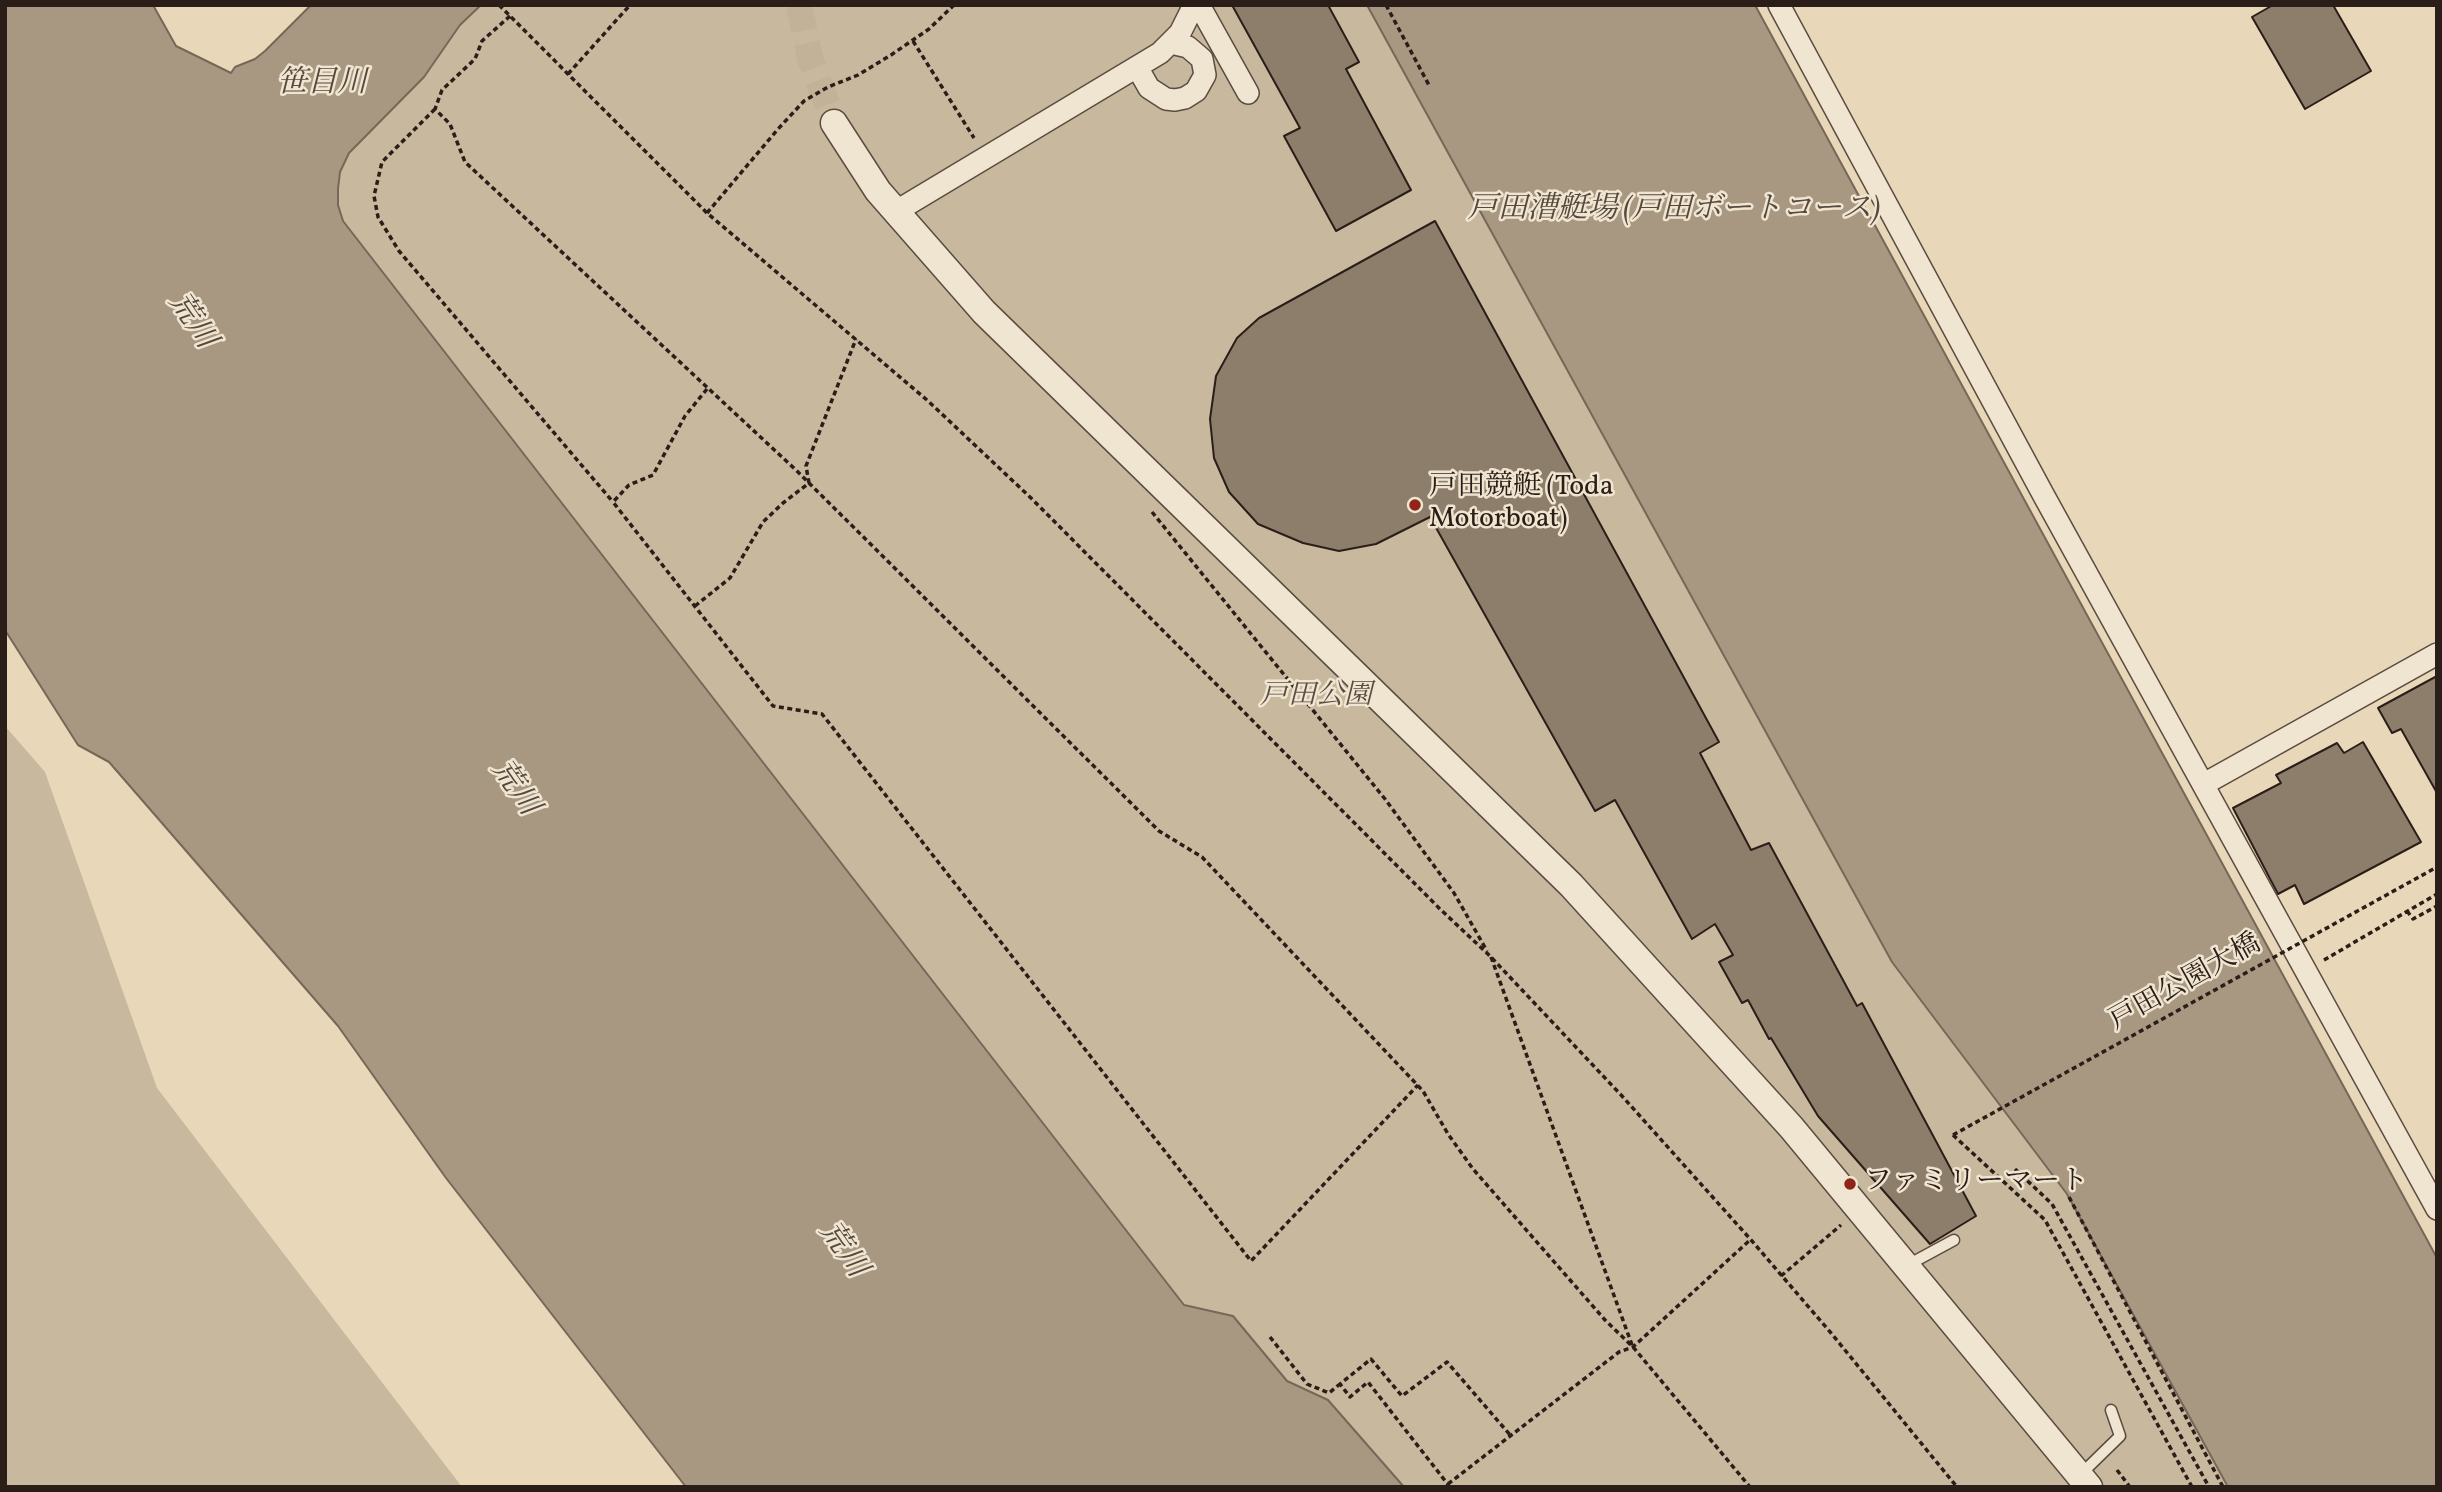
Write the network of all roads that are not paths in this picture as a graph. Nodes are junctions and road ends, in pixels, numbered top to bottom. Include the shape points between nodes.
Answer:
1 (1196, 5) edge
2 (1779, 5) edge
3 (1171, 43) junction
4 (1137, 67) junction
5 (1248, 93) dead end
6 (834, 123) tunnel mouth
7 (895, 212) junction
8 (2437, 654) edge
9 (2204, 784) junction
10 (2437, 1209) edge
11 (1954, 1240) dead end
12 (1906, 1265) junction
13 (2112, 1410) dead end
14 (2085, 1481) edge

1 - 3 street
1 - 5 street
2 - 9 street
3 - 4 street
3 - 4 street via 1188,47 1202,59 1205,75 1196,91 1166,99 1149,88
4 - 7 street
6 - 7 street
7 - 12 street via 984,312 1571,885 1791,1127
8 - 9 street
9 - 10 street
11 - 12 lane
12 - 14 street
13 - 14 lane via 2120,1436

